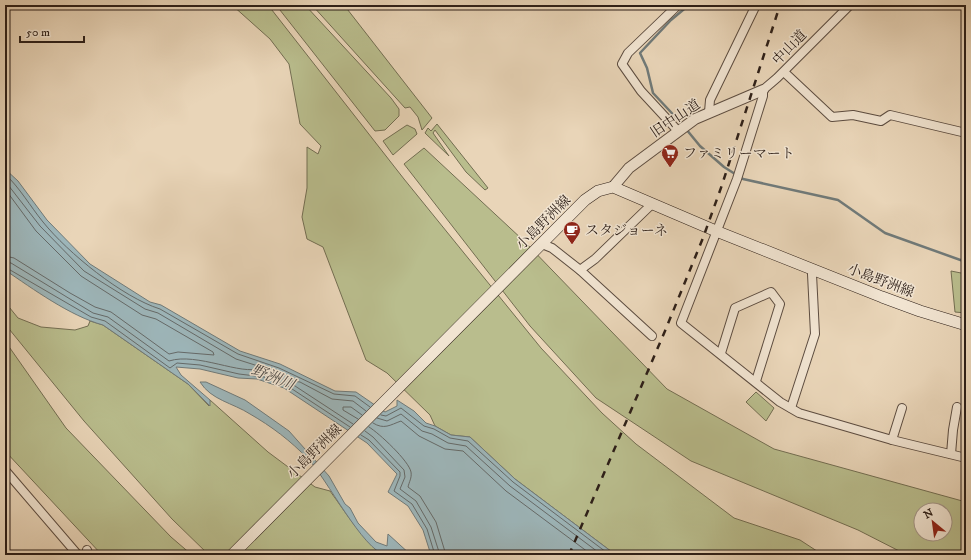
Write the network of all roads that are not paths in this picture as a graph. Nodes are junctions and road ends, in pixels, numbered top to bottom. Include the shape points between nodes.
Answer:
1 (678, 5) edge
2 (756, 5) edge
3 (850, 5) edge
4 (784, 72) junction
5 (763, 90) junction
6 (709, 112) junction
7 (682, 128) junction
8 (966, 133) edge
9 (613, 187) junction
10 (652, 204) junction
11 (716, 231) junction
12 (539, 247) junction
13 (813, 269) junction
14 (580, 270) junction
15 (966, 325) edge
16 (652, 336) dead end
17 (721, 353) junction
18 (756, 381) junction
19 (791, 408) junction
20 (902, 408) dead end
21 (957, 408) dead end
22 (892, 440) junction
23 (951, 454) junction
24 (966, 458) edge
25 (5, 470) edge
26 (78, 555) edge
27 (232, 555) edge

1 - 7 street via 628,53 622,64 641,92
2 - 6 street via 710,100
3 - 4 street, 中山道
4 - 5 street, 中山道
4 - 8 street via 832,117 853,115 881,121 890,115
5 - 6 street, 旧中山道
5 - 11 street via 737,176
6 - 7 street, 旧中山道
7 - 9 street, 旧中山道 via 629,168
9 - 10 main road, 小島野洲線
9 - 12 main road, 小島野洲線 via 598,191 586,200
10 - 11 main road, 小島野洲線
10 - 14 street via 595,259
11 - 13 main road, 小島野洲線
11 - 17 street via 681,323
12 - 14 street via 552,248
12 - 27 main road, 小島野洲線
13 - 15 main road, 小島野洲線 via 920,311
13 - 19 street via 815,334
14 - 16 street
17 - 18 street
17 - 18 street via 735,308 771,292 780,304
18 - 19 street
19 - 22 street via 800,413
20 - 22 street
21 - 23 street
22 - 23 street
23 - 24 street
25 - 26 street

